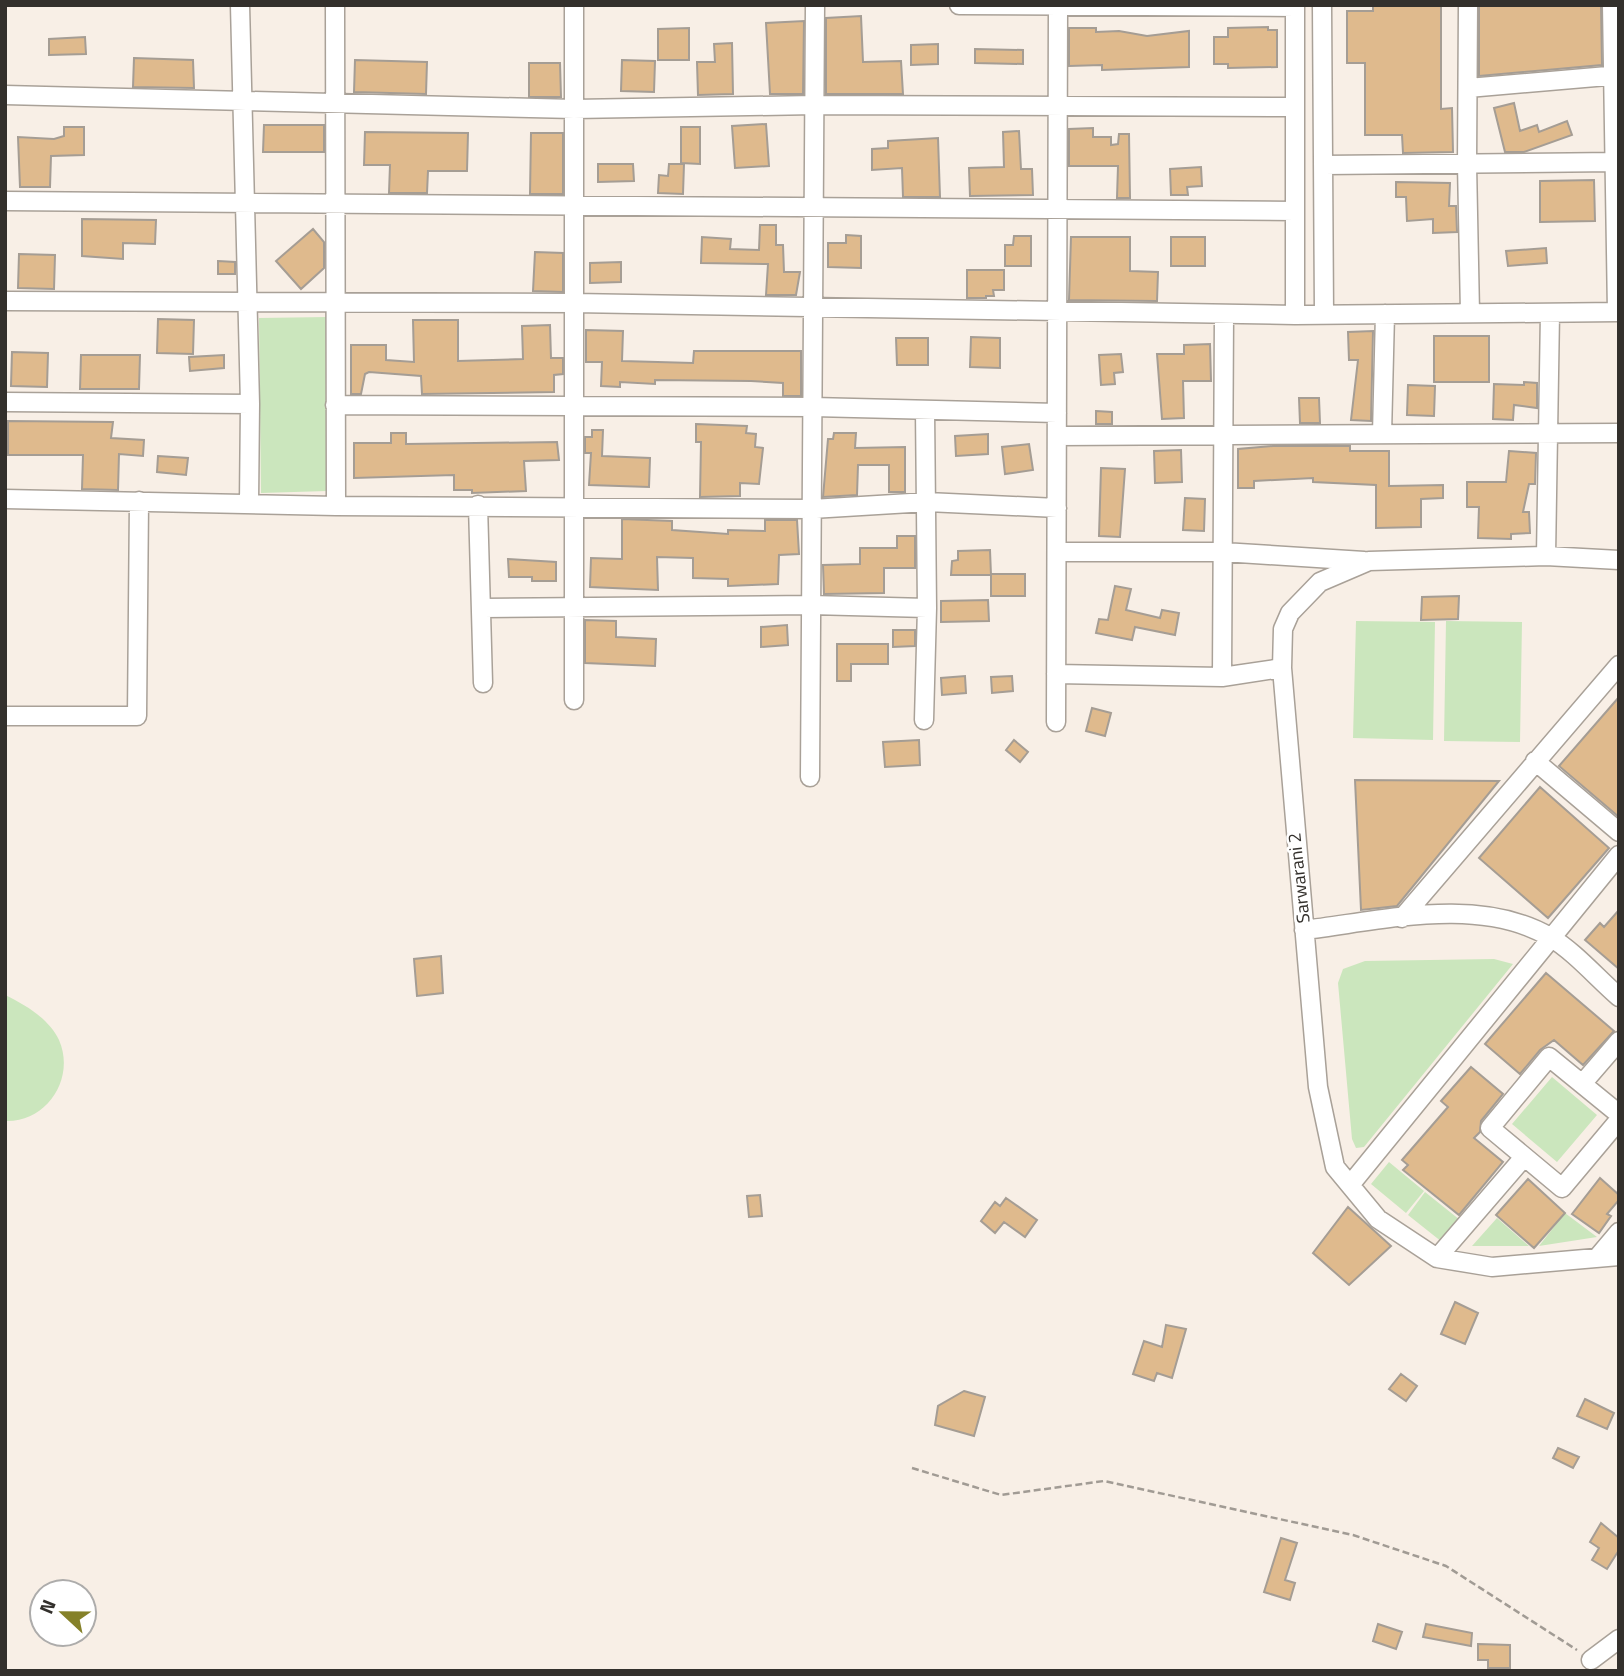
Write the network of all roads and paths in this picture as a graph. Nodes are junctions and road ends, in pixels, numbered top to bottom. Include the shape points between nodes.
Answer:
1 (240, 5) edge
2 (335, 5) edge
3 (574, 5) edge
4 (816, 5) edge
5 (959, 5) edge
6 (1322, 5) edge
7 (1468, 5) edge
8 (1612, 5) edge
9 (1058, 6) edge
10 (1295, 6) edge
11 (1616, 75) edge
12 (1468, 88) junction
13 (5, 95) edge
14 (242, 102) junction
15 (335, 103) junction
16 (815, 105) junction
17 (1058, 107) junction
18 (1295, 107) junction
19 (573, 109) junction
20 (1615, 162) junction
21 (1467, 164) junction
22 (1324, 165) junction
23 (5, 201) edge
24 (1617, 202) edge
25 (244, 203) junction
26 (335, 203) junction
27 (574, 205) junction
28 (814, 207) junction
29 (1058, 209) junction
30 (1295, 211) junction
31 (248, 300) junction
32 (5, 301) edge
33 (335, 302) junction
34 (574, 303) junction
35 (813, 309) junction
36 (1618, 312) edge
37 (1058, 313) junction
38 (1470, 313) junction
39 (1550, 313) junction
40 (1224, 314) junction
41 (1324, 314) junction
42 (1385, 314) junction
43 (1295, 315) junction
44 (5, 402) edge
45 (250, 404) junction
46 (335, 405) junction
47 (574, 405) junction
48 (813, 407) junction
49 (925, 410) junction
50 (1057, 413) junction
51 (1550, 433) junction
52 (1619, 433) edge
53 (1382, 434) junction
54 (1224, 435) junction
55 (1057, 436) junction
56 (5, 499) edge
57 (139, 501) junction
58 (927, 502) junction
59 (249, 503) junction
60 (478, 505) junction
61 (574, 505) junction
62 (336, 506) junction
63 (1057, 508) junction
64 (812, 509) junction
65 (1057, 552) junction
66 (1223, 552) junction
67 (1546, 556) junction
68 (1619, 560) edge
69 (1368, 561) junction
70 (811, 605) junction
71 (574, 606) junction
72 (483, 608) junction
73 (927, 608) junction
74 (1619, 665) edge
75 (1282, 668) junction
76 (1056, 674) junction
77 (1222, 677) junction
78 (483, 683) dead end
79 (574, 700) dead end
80 (5, 716) edge
81 (925, 720) dead end
82 (1056, 722) dead end
83 (1535, 761) junction
84 (810, 777) dead end
85 (1619, 832) edge
86 (1619, 855) edge
87 (1402, 918) junction
88 (1304, 930) junction
89 (1551, 938) junction
90 (1619, 996) edge
91 (1619, 1041) edge
92 (1582, 1084) junction
93 (1619, 1114) edge
94 (1619, 1120) edge
95 (1524, 1157) junction
96 (1350, 1185) junction
97 (1619, 1232) edge
98 (1619, 1256) edge
99 (1437, 1258) junction
100 (1597, 1258) junction
101 (912, 1468) dead end
102 (1619, 1639) edge
103 (1591, 1660) joint

1 - 14 street
2 - 15 street
3 - 19 street
4 - 16 street
5 - 9 street
6 - 22 street
7 - 12 street
8 - 11 street
9 - 10 street
9 - 17 street
10 - 18 street
11 - 12 street
11 - 20 street
12 - 21 street
13 - 14 street
14 - 15 street
14 - 25 street
15 - 19 street
15 - 26 street
16 - 17 street
16 - 19 street
16 - 28 street
17 - 18 street
17 - 29 street
18 - 30 street
19 - 27 street
20 - 21 street
20 - 24 street
21 - 22 street
21 - 38 street
22 - 41 street
23 - 25 street
24 - 36 street
25 - 26 street
25 - 31 street
26 - 27 street
26 - 33 street
27 - 28 street
27 - 34 street
28 - 29 street
28 - 35 street
29 - 30 street
29 - 37 street
30 - 43 street
31 - 32 street
31 - 33 street
31 - 45 street
33 - 34 street
33 - 46 street
34 - 35 street
34 - 47 street
35 - 37 street
35 - 48 street
36 - 39 street
37 - 40 street
37 - 50 street
38 - 39 street
38 - 42 street
39 - 51 street
40 - 43 street
40 - 54 street
41 - 42 street
41 - 43 street
42 - 53 street
44 - 45 street
45 - 59 street
46 - 47 street
46 - 62 street
47 - 48 street
47 - 61 street
48 - 49 street
48 - 64 street
49 - 50 street
49 - 58 street
50 - 55 street
51 - 52 street
51 - 53 street
51 - 67 street
53 - 54 street
54 - 55 street
54 - 66 street
55 - 63 street
56 - 57 street
57 - 59 street
57 - 80 street via 137,716
58 - 63 street
58 - 64 street
58 - 73 street
59 - 62 street
60 - 61 street
60 - 62 street
60 - 72 street
61 - 64 street
61 - 71 street
63 - 65 street
64 - 70 street
65 - 66 street
65 - 76 street
66 - 69 street
66 - 77 street
67 - 68 street, Sarwarani 2
67 - 69 street, Sarwarani 2
69 - 75 street, Sarwarani 2 via 1320,582 1290,613 1283,629
70 - 71 street
70 - 73 street
70 - 84 street
71 - 72 street
71 - 79 street
72 - 78 street
73 - 81 street
74 - 83 street
75 - 77 street
75 - 88 street, Sarwarani 2
76 - 77 street
76 - 82 street
83 - 85 street
83 - 87 street
86 - 89 street
87 - 88 street
87 - 89 street via 1509,919
88 - 96 street, Sarwarani 2 via 1318,1087 1335,1167
89 - 90 street
89 - 96 street
91 - 92 street
92 - 93 street
92 - 95 street via 1549,1056 1490,1128
94 - 95 street via 1562,1188
95 - 99 street
96 - 99 street, Sarwarani 2 via 1378,1219
97 - 100 street
98 - 100 street, Sarwarani 2
99 - 100 street, Sarwarani 2 via 1492,1267
101 - 103 path via 1001,1495 1104,1481 1353,1535 1446,1566
102 - 103 street

